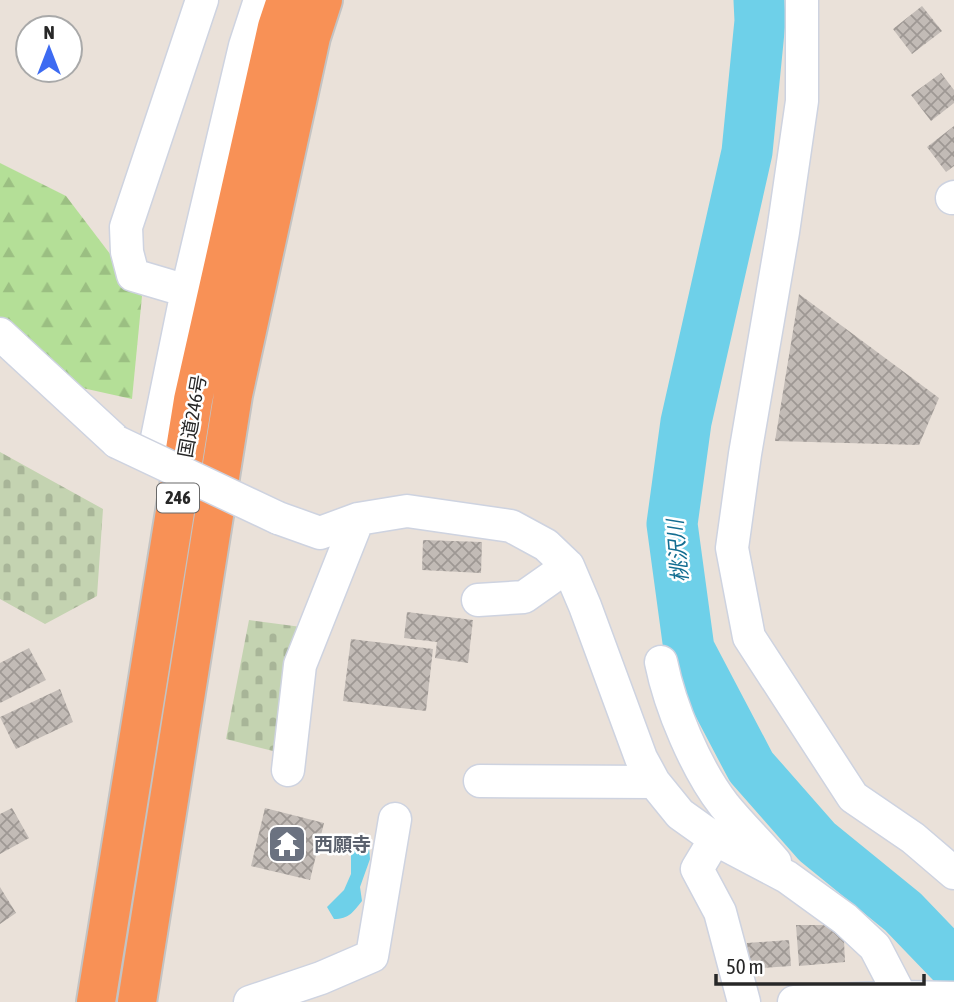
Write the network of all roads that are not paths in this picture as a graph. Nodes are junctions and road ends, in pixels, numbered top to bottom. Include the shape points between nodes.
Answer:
1 (202, 0) edge
2 (260, 0) edge
3 (286, 0) edge
4 (323, 0) edge
5 (802, 0) edge
6 (187, 291) junction
7 (0, 334) edge
8 (157, 438) dead end
9 (358, 519) junction
10 (568, 566) junction
11 (478, 600) dead end
12 (662, 662) dead end
13 (288, 770) dead end
14 (480, 781) dead end
15 (654, 782) junction
16 (395, 819) dead end
17 (715, 839) junction
18 (954, 873) edge
19 (787, 877) junction
20 (911, 998) junction
21 (954, 998) edge
22 (96, 1002) edge
23 (137, 1002) edge
24 (250, 1002) edge
25 (744, 1002) edge
26 (794, 1002) edge

1 - 6 street via 126,228 133,275
2 - 6 street
3 - 22 highway, 国道246号 / 246 via 193,400
4 - 23 highway, 国道246号 / 246 via 233,395
5 - 18 street via 802,101 733,548 749,637 853,797
6 - 8 street
7 - 9 street, bridge via 117,442 320,533
9 - 10 street via 407,511 511,526 546,545
9 - 13 street via 300,665
10 - 11 street via 524,597
10 - 15 street
12 - 19 street via 702,770 724,805
14 - 15 street
15 - 17 street via 680,814
16 - 24 street via 372,956
17 - 19 street
17 - 25 street via 697,869 720,912
19 - 20 street via 845,919 874,947
20 - 21 street
20 - 26 street

